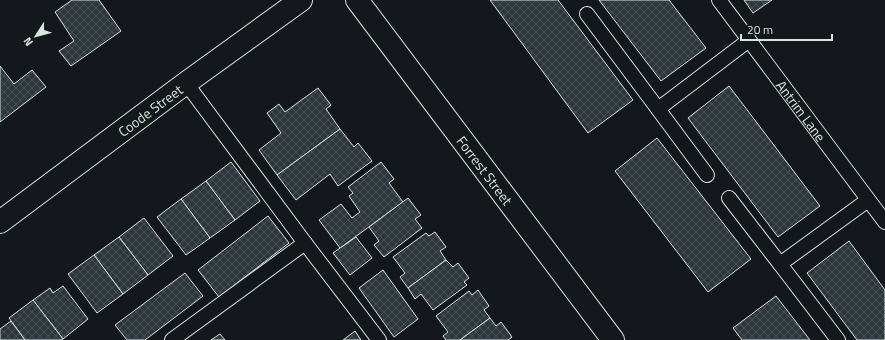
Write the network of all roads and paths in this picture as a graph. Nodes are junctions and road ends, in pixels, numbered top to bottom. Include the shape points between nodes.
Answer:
1 (300, 0) edge
2 (357, 0) edge
3 (719, 0) edge
4 (587, 14) dead end
5 (749, 40) junction
6 (186, 82) junction
7 (658, 109) junction
8 (707, 175) dead end
9 (729, 198) dead end
10 (868, 200) junction
11 (0, 222) edge
12 (885, 222) edge
13 (305, 243) junction
14 (780, 264) junction
15 (172, 340) edge
16 (379, 340) edge
17 (613, 340) edge
18 (838, 340) edge

1 - 6 street, Coode Street
2 - 17 street, Forrest Street
3 - 5 lane, Antrim Lane
4 - 7 lane
5 - 7 lane
5 - 10 lane, Antrim Lane
6 - 11 street, Coode Street
6 - 13 lane
7 - 8 lane
9 - 14 lane
10 - 12 lane, Antrim Lane
10 - 14 lane
13 - 15 lane
13 - 16 lane
14 - 18 lane

